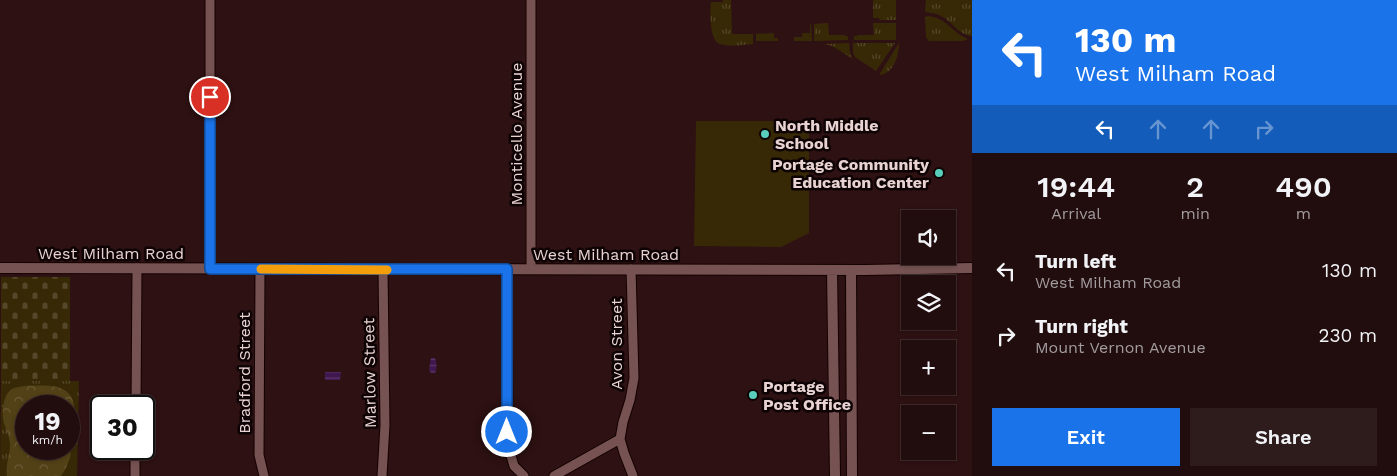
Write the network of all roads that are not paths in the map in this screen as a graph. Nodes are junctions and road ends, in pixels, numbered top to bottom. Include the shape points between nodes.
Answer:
1 (210, 0) edge
2 (531, 0) edge
3 (0, 268) edge
4 (136, 268) junction
5 (972, 268) edge
6 (210, 269) junction
7 (260, 269) junction
8 (507, 269) junction
9 (531, 269) junction
10 (631, 269) junction
11 (383, 270) junction
12 (832, 270) junction
13 (851, 270) junction
14 (136, 395) edge
15 (620, 439) junction
16 (135, 460) edge
17 (135, 476) edge
18 (264, 476) edge
19 (382, 476) edge
20 (524, 476) edge
21 (554, 476) edge
22 (633, 476) edge
23 (835, 476) edge
24 (852, 476) edge

1 - 6 street
2 - 9 street, Monticello Avenue
3 - 4 street, West Milham Road
4 - 6 street, West Milham Road
4 - 14 street
5 - 13 street, West Milham Road
6 - 7 street, West Milham Road
7 - 11 street, West Milham Road
7 - 18 street, Bradford Street via 259,455
8 - 9 street, West Milham Road
8 - 11 street, West Milham Road
8 - 20 street via 508,444 514,466
9 - 10 street, West Milham Road
10 - 12 street, West Milham Road
10 - 15 street, Avon Street via 634,378
11 - 19 street, Marlow Street via 385,425
12 - 13 street, West Milham Road
12 - 23 street
13 - 24 street
15 - 21 street
15 - 22 street
16 - 17 street

